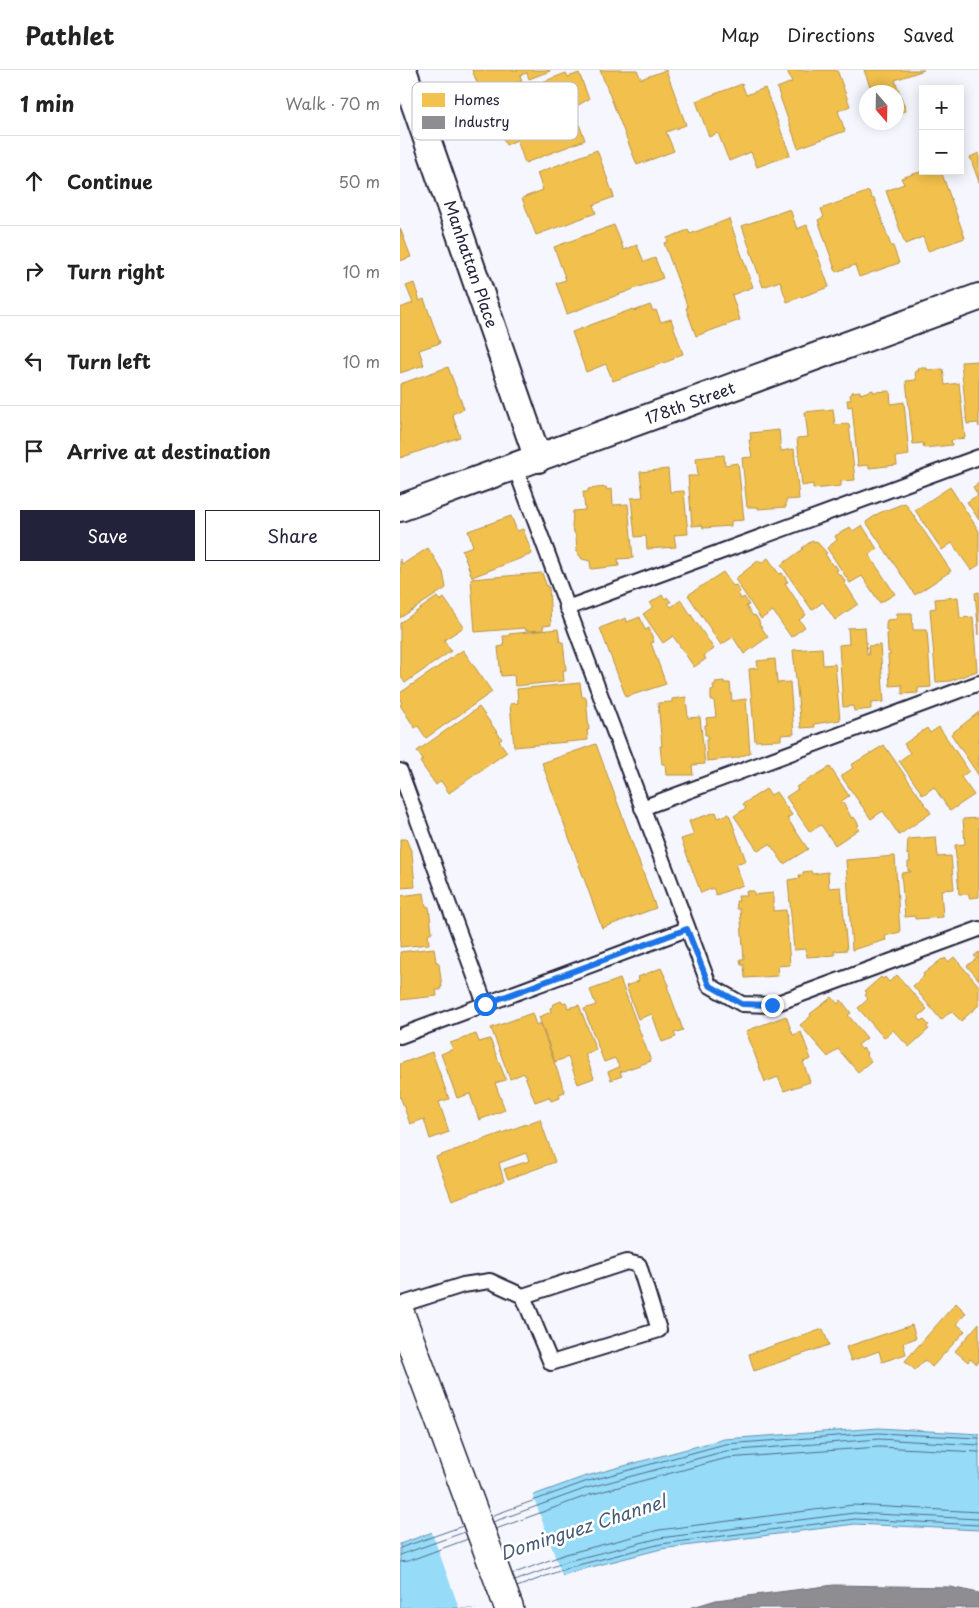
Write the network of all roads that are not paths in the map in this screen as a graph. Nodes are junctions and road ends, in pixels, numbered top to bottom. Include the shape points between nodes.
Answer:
1 (403, 70) edge
2 (412, 99) edge
3 (425, 140) edge
4 (979, 297) edge
5 (979, 456) edge
6 (526, 463) junction
7 (400, 508) edge
8 (567, 608) junction
9 (979, 683) edge
10 (400, 771) edge
11 (642, 808) junction
12 (687, 929) junction
13 (979, 929) edge
14 (485, 1004) junction
15 (400, 1036) edge
16 (523, 1296) junction
17 (400, 1306) edge
18 (400, 1313) edge
19 (509, 1608) edge

1 - 2 street, Manhattan Place
3 - 6 street, Manhattan Place
4 - 6 street, 178th Street
5 - 8 lane
6 - 7 street, 178th Street
6 - 8 lane
8 - 11 lane
9 - 11 lane
10 - 14 lane
11 - 12 lane
12 - 13 lane via 709,985 742,1004 772,1005
12 - 14 lane
14 - 15 lane
16 - 16 lane via 627,1262 639,1265 659,1330 551,1363
16 - 17 lane via 490,1282 463,1285
18 - 19 main road

